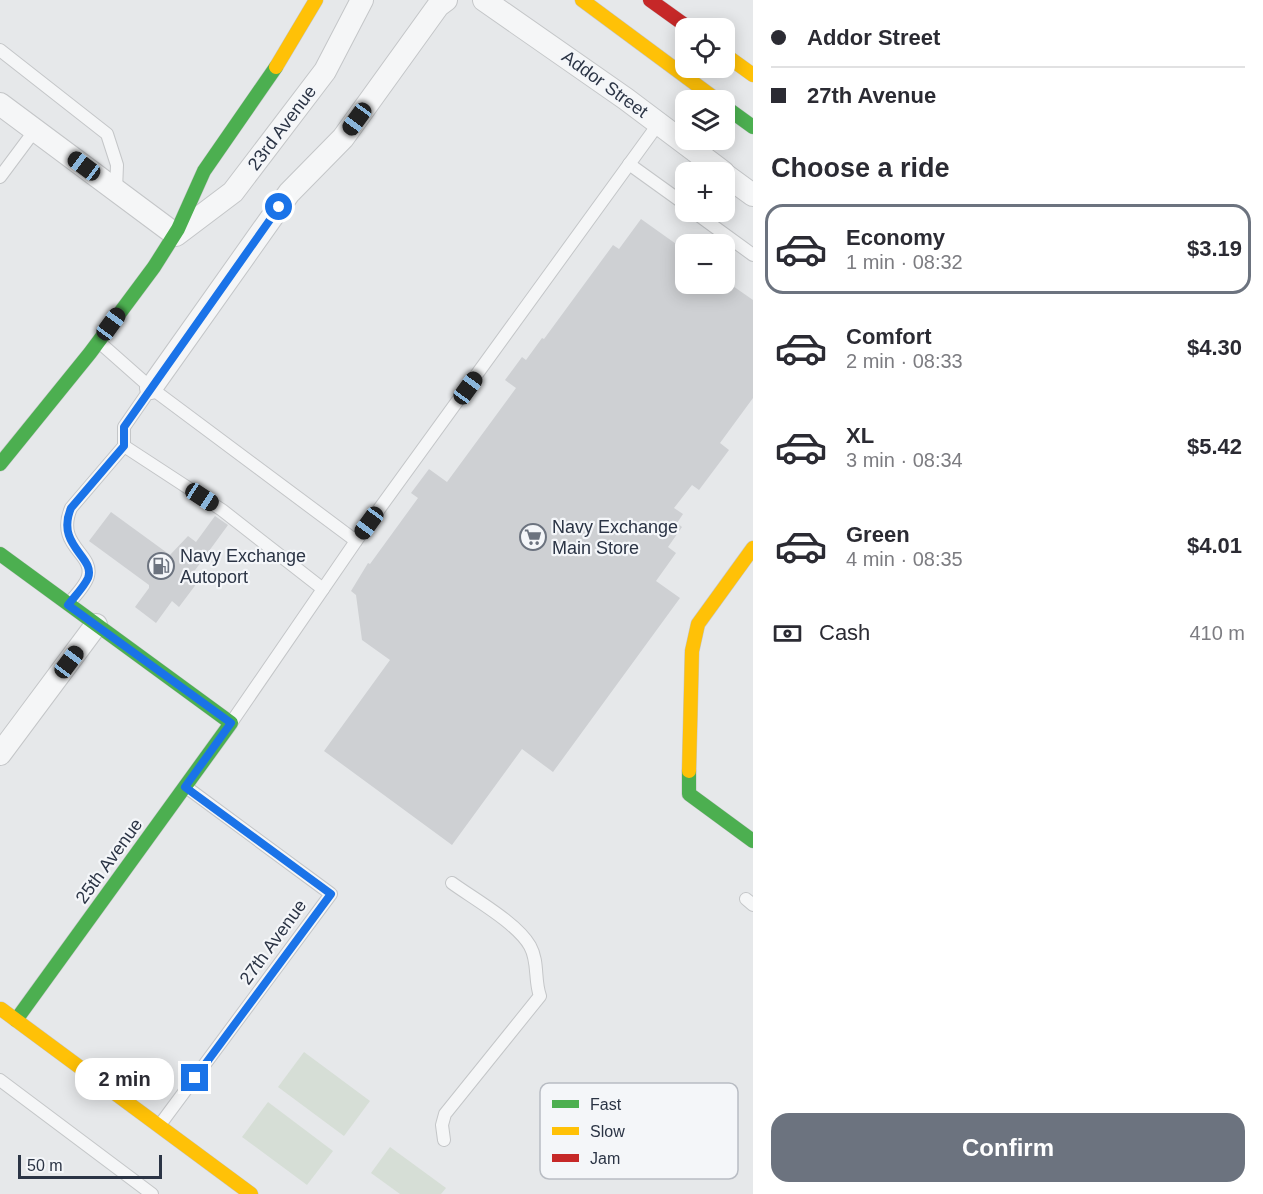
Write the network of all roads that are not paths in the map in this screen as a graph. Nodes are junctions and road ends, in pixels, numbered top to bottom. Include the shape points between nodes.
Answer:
1 (316, 0) edge
2 (362, 0) edge
3 (446, 0) edge
4 (484, 0) edge
5 (582, 0) edge
6 (650, 0) edge
7 (675, 18) edge
8 (0, 50) edge
9 (735, 62) edge
10 (753, 75) edge
11 (704, 90) edge
12 (0, 104) edge
13 (735, 114) edge
14 (659, 123) junction
15 (753, 127) edge
16 (35, 130) junction
17 (710, 162) edge
18 (629, 164) junction
19 (0, 177) edge
20 (735, 181) edge
21 (116, 190) junction
22 (753, 195) edge
23 (675, 197) edge
24 (708, 222) edge
25 (176, 235) junction
26 (753, 255) edge
27 (98, 342) junction
28 (151, 388) junction
29 (124, 446) junction
30 (0, 464) edge
31 (356, 541) junction
32 (753, 548) edge
33 (0, 554) edge
34 (323, 589) junction
35 (68, 605) junction
36 (96, 625) junction
37 (231, 723) junction
38 (0, 754) edge
39 (185, 787) junction
40 (753, 841) edge
41 (452, 883) dead end
42 (0, 1008) edge
43 (16, 1020) junction
44 (0, 1080) edge
45 (159, 1127) junction
46 (444, 1140) dead end
47 (152, 1194) edge
48 (251, 1194) edge

1 - 25 street, 23rd Avenue via 272,77 203,173
2 - 25 street, 23rd Avenue via 325,71 233,192
3 - 28 street via 343,138 289,193
4 - 14 street, Addor Street
5 - 11 street
6 - 7 street
8 - 21 lane via 106,134 117,165
9 - 10 street
12 - 16 street
13 - 15 street
14 - 17 street, Addor Street
14 - 18 lane
16 - 19 lane
16 - 21 street
18 - 23 lane
18 - 31 lane
20 - 22 street, Addor Street
21 - 25 street
24 - 26 lane
25 - 27 street, 23rd Avenue
27 - 28 lane
27 - 30 street, 23rd Avenue
28 - 29 lane via 124,427
28 - 31 lane
29 - 34 lane via 222,510
29 - 35 lane via 67,517 71,544 88,567 88,577
31 - 34 lane
32 - 40 street via 698,624 692,651 690,794
33 - 35 street
34 - 37 lane
35 - 36 street
36 - 37 street
36 - 38 street
37 - 39 street, 25th Avenue
39 - 43 street, 25th Avenue
39 - 45 lane, 27th Avenue via 331,894
41 - 46 lane via 519,932 530,945 540,996 445,1114
42 - 43 street
43 - 45 street
44 - 47 lane
45 - 48 street

